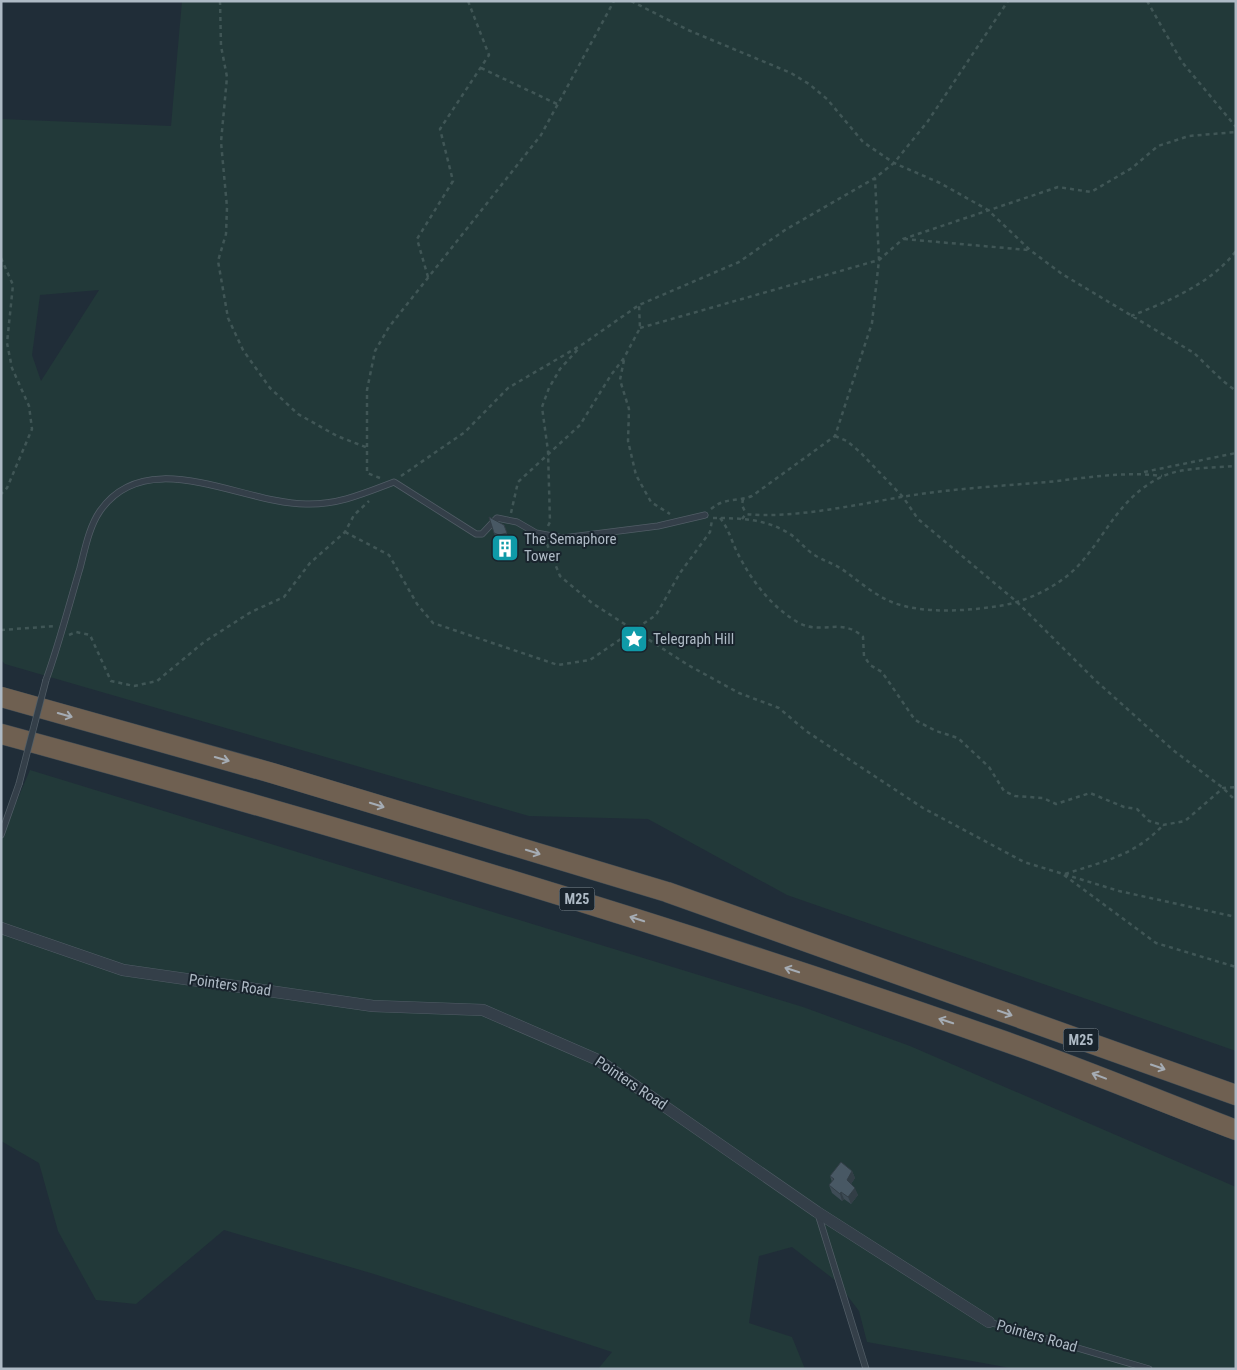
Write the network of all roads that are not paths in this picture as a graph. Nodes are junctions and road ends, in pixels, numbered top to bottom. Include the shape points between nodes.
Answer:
1 (705, 515) road end
2 (1, 697) edge
3 (1, 734) edge
4 (1, 835) edge
5 (1, 928) edge
6 (1236, 1094) edge
7 (1236, 1130) edge
8 (817, 1212) junction
9 (989, 1322) joint
10 (866, 1369) edge
11 (1149, 1369) edge

1 - 4 lane, bridge via 571,538 543,535 509,519 497,518 482,534 476,534 394,482 346,501 305,504 169,478 143,480 119,492 100,511 89,534 19,784
2 -> 6 highway, M25 via 272,773 667,892
7 -> 3 highway, M25 via 1000,1039 575,898 251,802
5 - 8 street, Pointers Road via 123,970 373,1006 482,1010 598,1060
8 - 9 street, Pointers Road
8 - 10 lane
9 - 11 lane, Pointers Road

